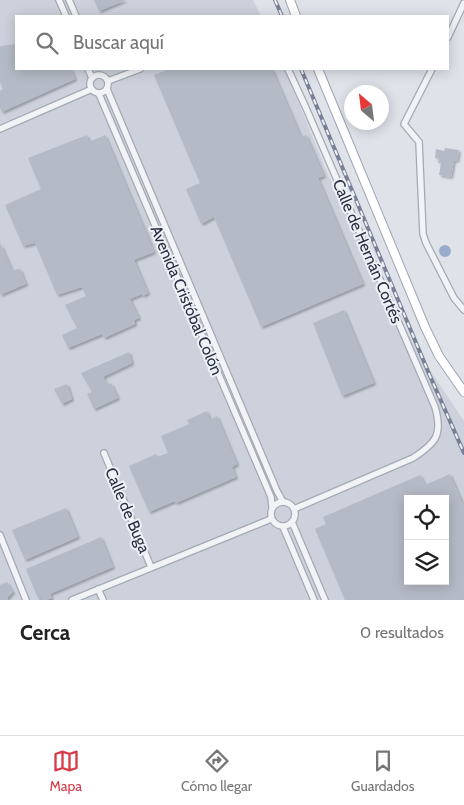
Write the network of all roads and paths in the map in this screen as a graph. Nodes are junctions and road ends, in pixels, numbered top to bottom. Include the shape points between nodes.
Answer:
1 (59, 0) edge
2 (69, 0) edge
3 (290, 0) edge
4 (464, 3) edge
5 (66, 15) edge
6 (76, 15) edge
7 (296, 15) edge
8 (449, 34) edge
9 (88, 70) edge
10 (98, 70) edge
11 (137, 70) edge
12 (288, 70) edge
13 (318, 70) edge
14 (431, 70) edge
15 (101, 75) junction
16 (92, 78) junction
17 (108, 81) junction
18 (107, 89) junction
19 (92, 90) junction
20 (100, 94) junction
21 (0, 129) edge
22 (464, 310) edge
23 (464, 392) edge
24 (104, 453) dead end
25 (283, 502) junction
26 (272, 507) junction
27 (294, 509) junction
28 (271, 519) junction
29 (292, 522) junction
30 (283, 527) junction
31 (0, 535) edge
32 (151, 567) junction
33 (98, 589) junction
34 (26, 600) edge
35 (72, 600) edge
36 (103, 600) edge
37 (314, 600) edge
38 (325, 600) edge

1 - 5 street
2 - 6 street
3 - 7 main road
4 - 8 street
9 - 16 street
10 - 15 street
11 - 17 street
12 - 27 street, Calle de Hernán Cortés via 439,421 437,435 413,458
13 - 23 main road via 421,319 435,348
14 - 22 street via 404,124 419,142 426,243 454,298
15 - 16 street
15 - 17 street
16 - 19 street
17 - 18 street
18 - 20 street
18 - 25 street, Avenida Cristóbal Colón
19 - 20 street
19 - 21 street
20 - 26 street, Avenida Cristóbal Colón via 271,497
24 - 32 street, Calle de Buga
25 - 26 street
25 - 27 street
26 - 28 street
27 - 29 street
28 - 30 street
28 - 32 street
29 - 30 street
29 - 38 street
30 - 37 street
31 - 34 street
32 - 33 street
33 - 35 street
33 - 36 street

